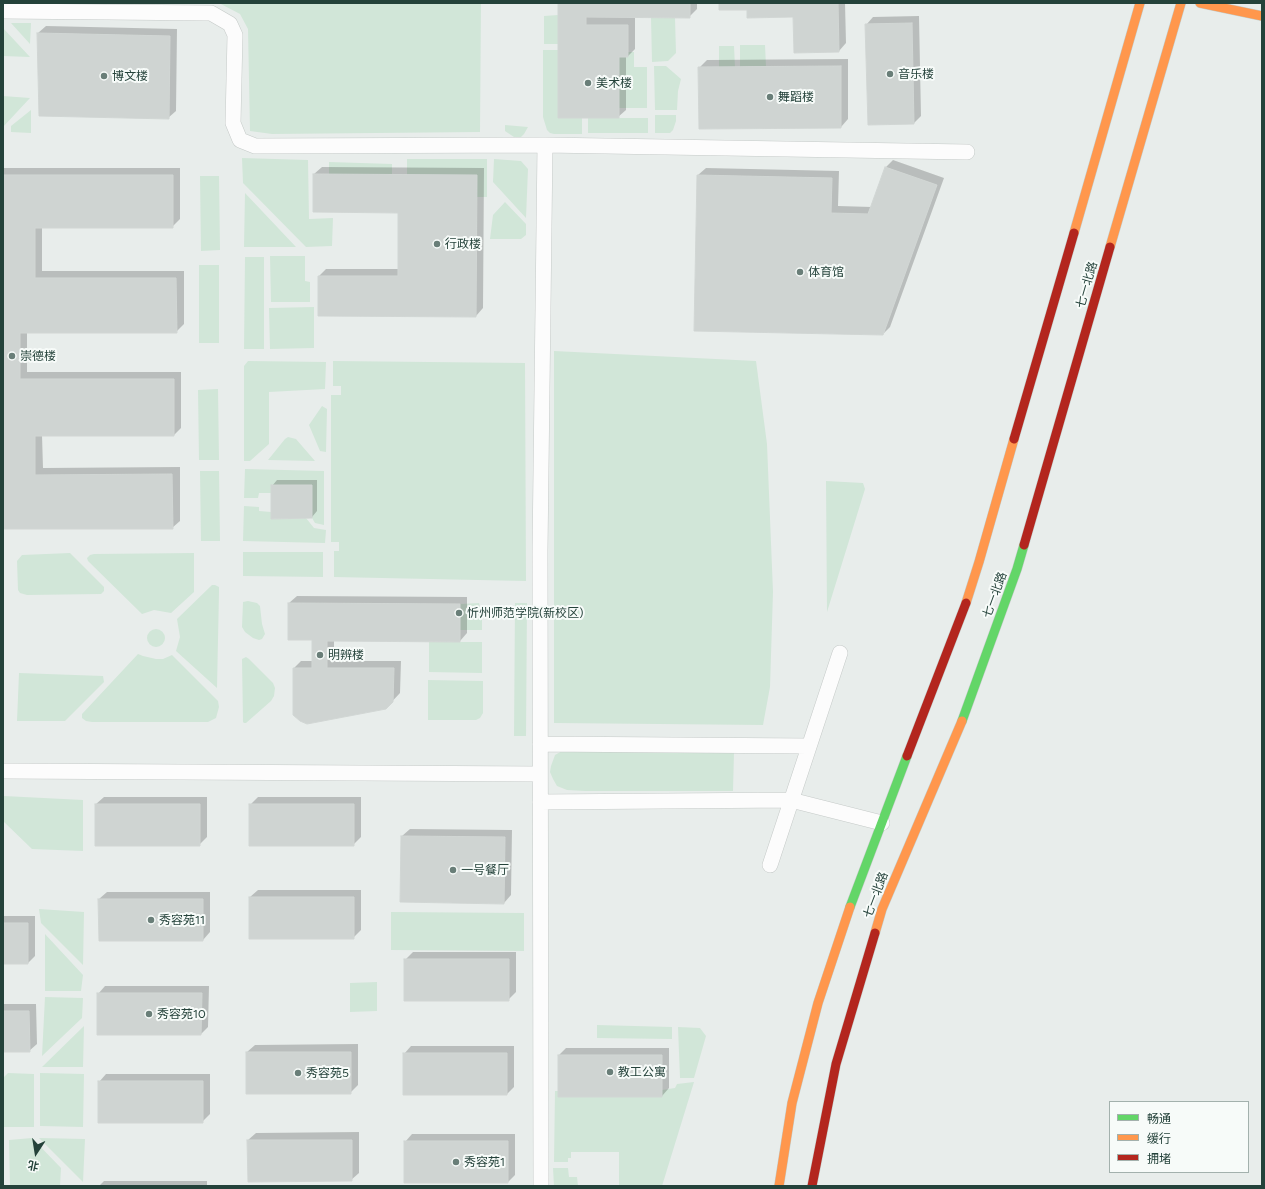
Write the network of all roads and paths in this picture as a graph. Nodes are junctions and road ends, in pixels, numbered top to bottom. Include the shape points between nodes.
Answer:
1 (1140, 3) edge
2 (1181, 3) edge
3 (1200, 3) edge
4 (3, 11) edge
5 (1259, 16) edge
6 (545, 145) junction
7 (967, 152) dead end
8 (840, 653) dead end
9 (540, 744) junction
10 (809, 746) junction
11 (3, 771) edge
12 (540, 774) junction
13 (791, 800) junction
14 (540, 802) junction
15 (882, 823) junction
16 (770, 865) dead end
17 (540, 1186) edge
18 (779, 1186) edge
19 (812, 1186) edge

1 - 15 main road, 七一北路 via 979,562 962,614
2 - 19 main road, 七一北路 via 1017,569 963,720 882,910 836,1064
3 - 5 main road
4 - 6 street via 211,13 230,24 234,35 233,123 240,140 255,146
6 - 7 street
6 - 9 street
8 - 10 street
9 - 10 street
9 - 12 street
10 - 13 street
11 - 12 street
12 - 14 street
13 - 14 street
13 - 15 street
13 - 16 street
14 - 17 street
15 - 18 main road, 七一北路 via 818,1003 792,1103

